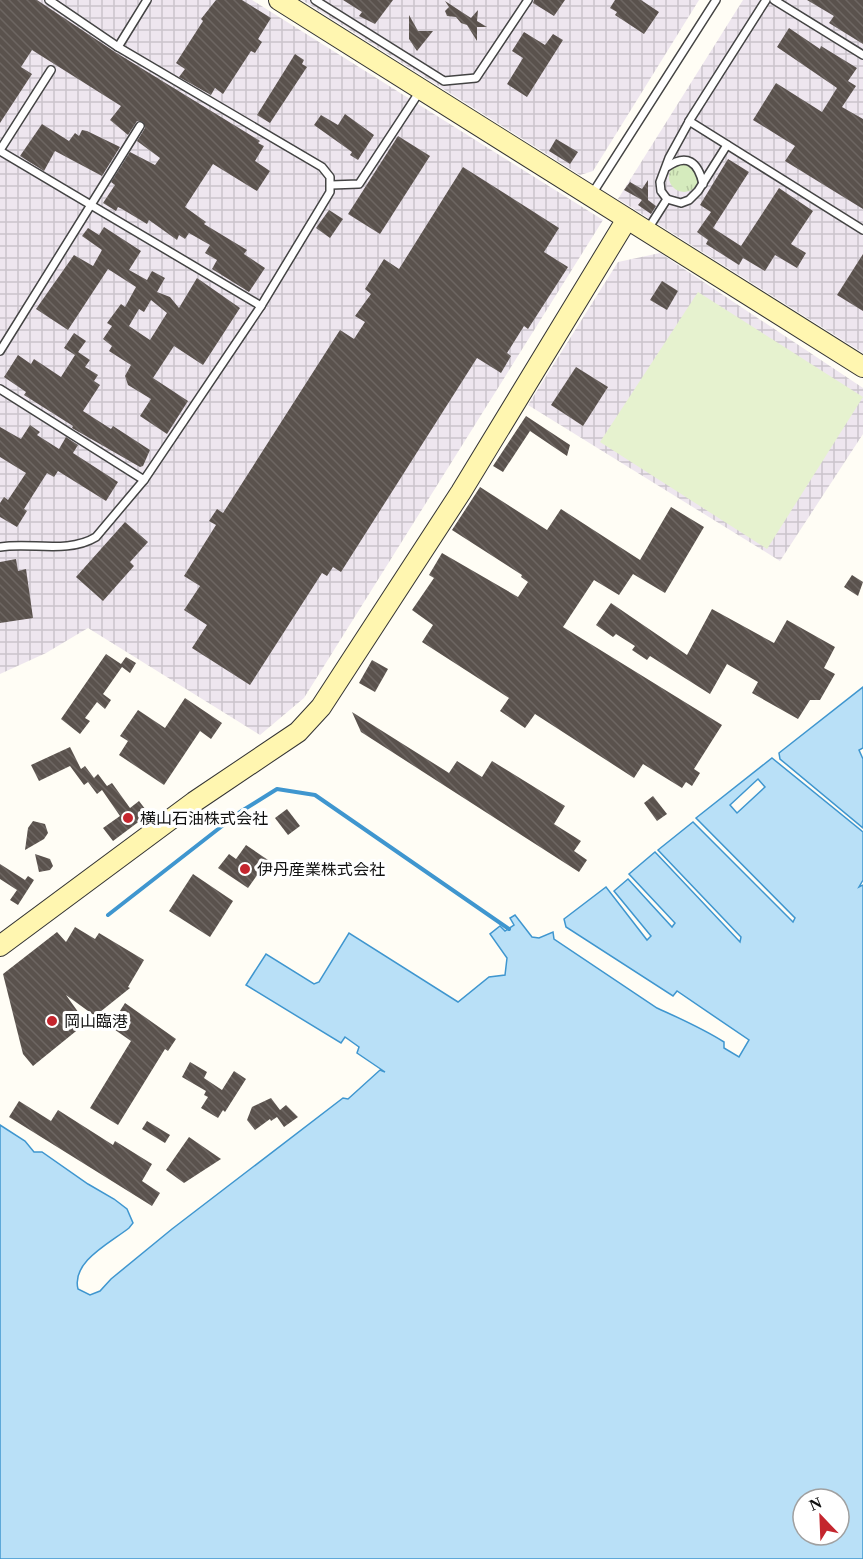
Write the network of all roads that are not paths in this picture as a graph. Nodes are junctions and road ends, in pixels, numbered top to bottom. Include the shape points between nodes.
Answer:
1 (49, 0) edge
2 (147, 0) edge
3 (279, 0) edge
4 (315, 0) edge
5 (528, 0) edge
6 (716, 0) edge
7 (766, 0) edge
8 (774, 0) edge
9 (118, 47) junction
10 (863, 55) edge
11 (51, 70) dead end
12 (421, 90) junction
13 (689, 121) junction
14 (140, 126) dead end
15 (727, 145) junction
16 (0, 150) edge
17 (665, 168) junction
18 (703, 184) junction
19 (331, 185) junction
20 (590, 196) junction
21 (667, 199) junction
22 (90, 205) junction
23 (627, 219) junction
24 (863, 230) edge
25 (646, 232) junction
26 (261, 306) junction
27 (0, 351) edge
28 (863, 367) edge
29 (0, 389) edge
30 (144, 480) junction
31 (0, 548) edge
32 (0, 946) edge

1 - 9 lane
2 - 9 lane
3 - 12 street
4 - 5 lane via 444,81 476,78
6 - 20 lane
7 - 13 lane
8 - 10 lane
9 - 19 lane via 321,167 330,177
11 - 16 lane
12 - 19 lane via 359,184
12 - 20 street
13 - 15 lane
13 - 17 lane
14 - 22 lane
15 - 18 lane
15 - 24 lane
16 - 22 lane
17 - 18 lane via 681,159 690,160 699,168
17 - 21 lane via 660,187
18 - 21 lane via 685,202
19 - 26 lane
20 - 23 street
21 - 25 lane
22 - 26 lane
22 - 27 lane
23 - 25 street
23 - 32 street via 461,492 321,707 298,732 194,802
25 - 28 street
26 - 30 lane
29 - 30 lane
30 - 31 lane via 96,537 87,542

